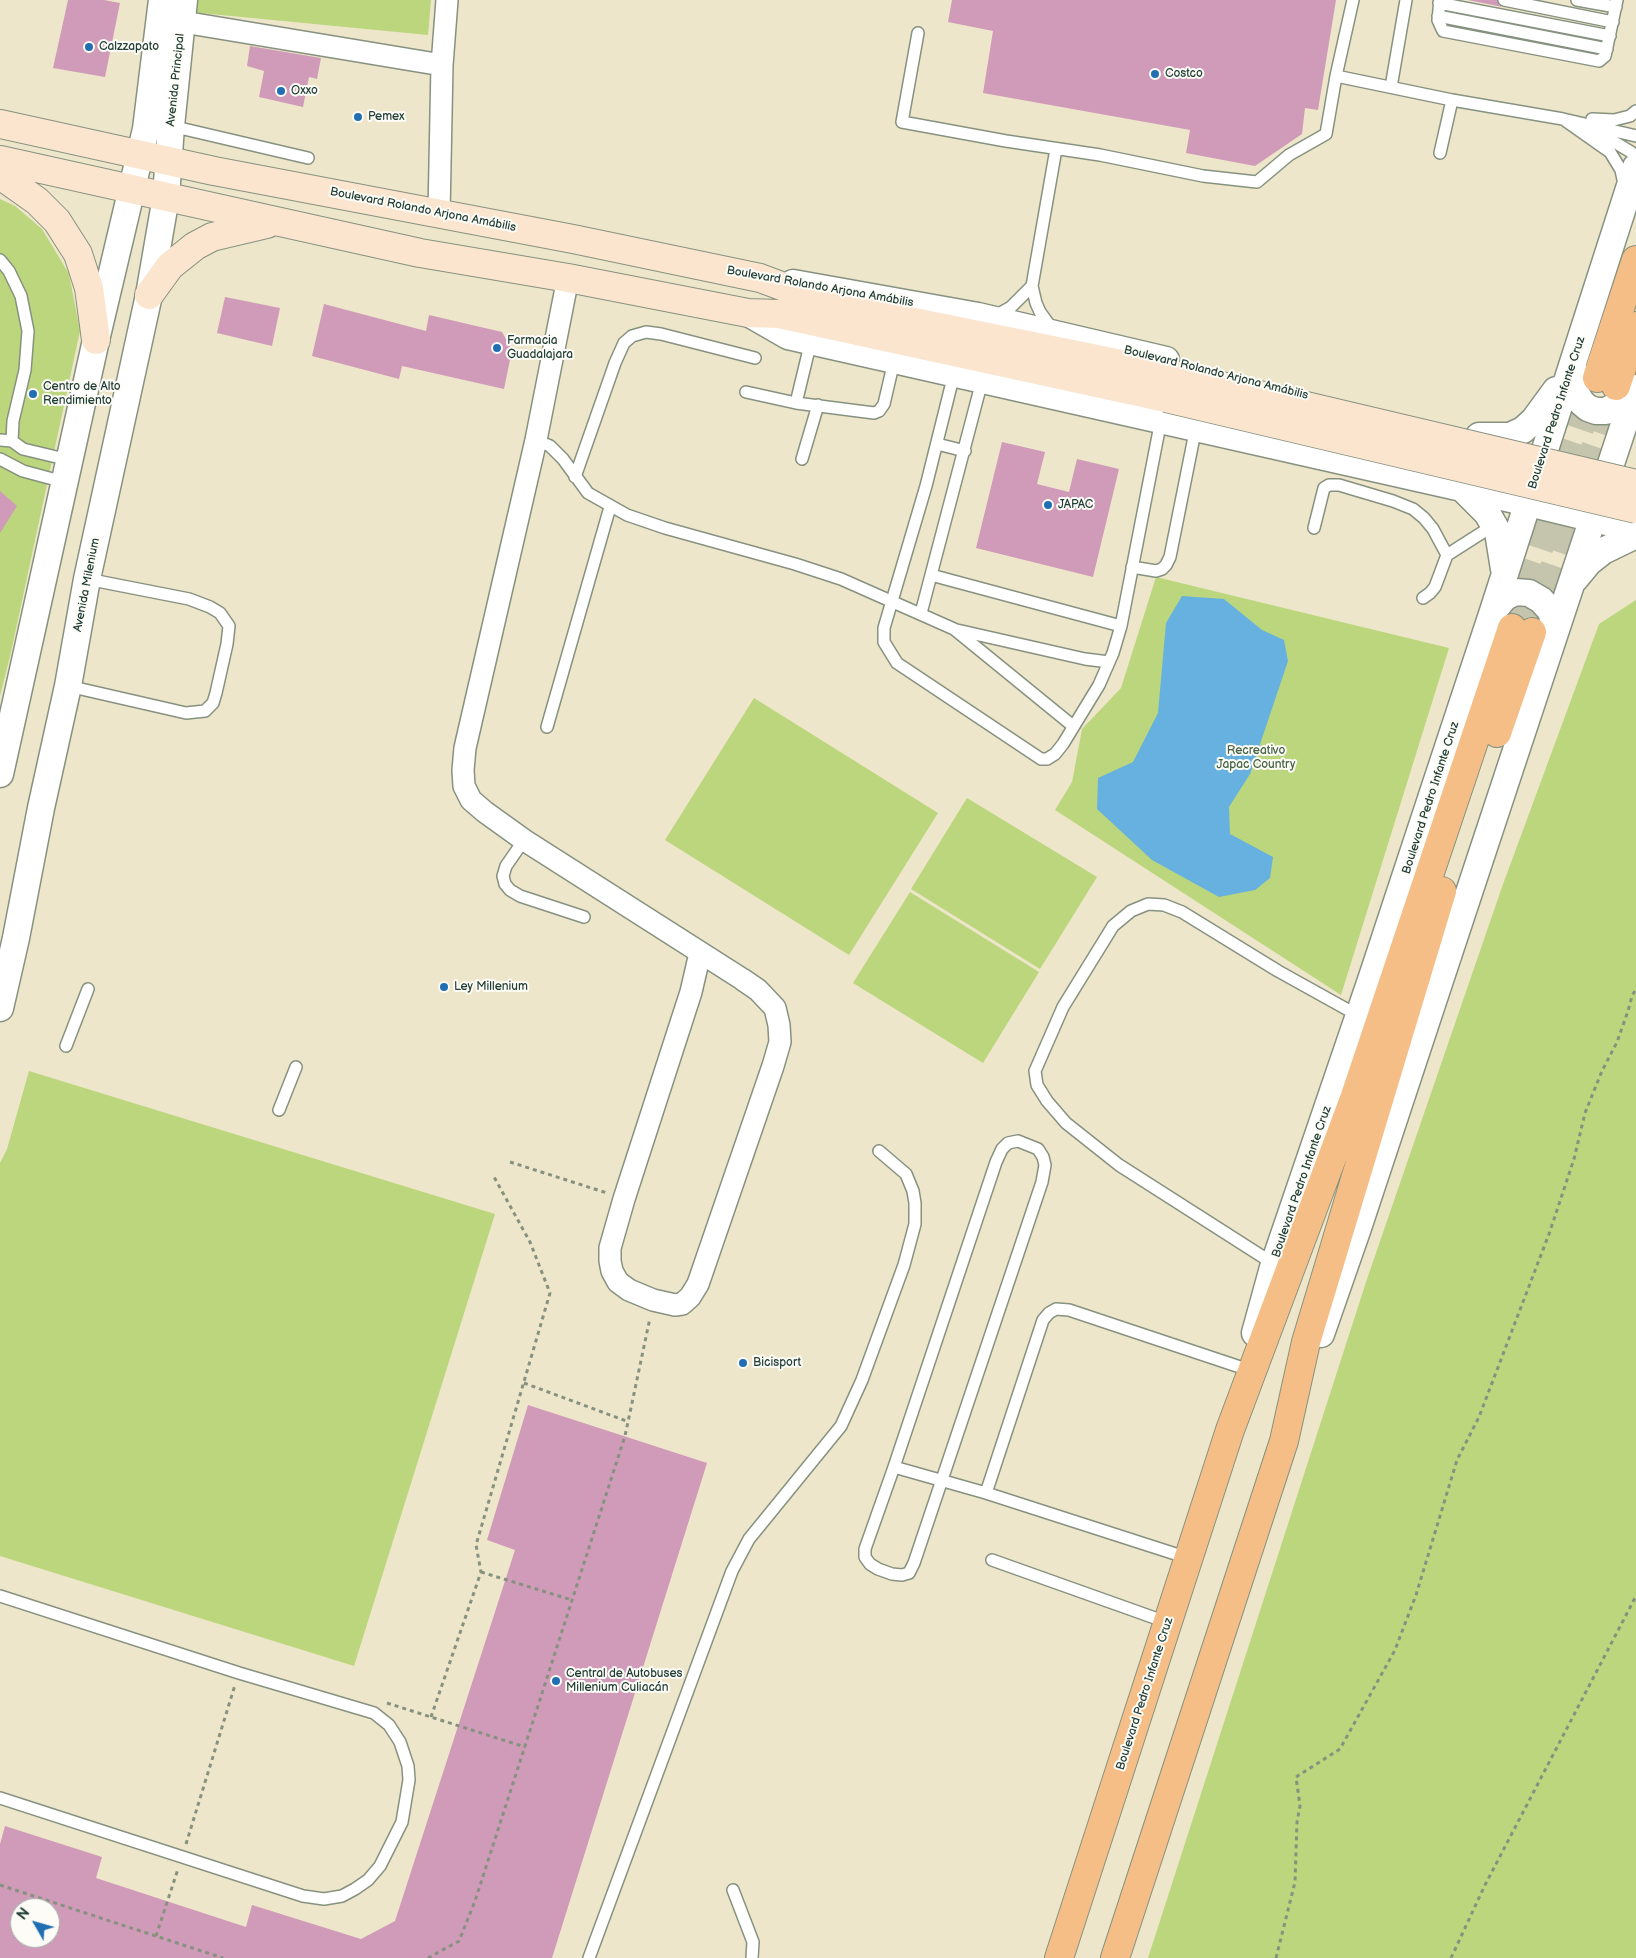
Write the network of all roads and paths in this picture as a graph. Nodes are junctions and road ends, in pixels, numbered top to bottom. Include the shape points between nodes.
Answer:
1 (162, 0) edge
2 (447, 0) edge
3 (1353, 0) edge
4 (1406, 0) edge
5 (1504, 0) edge
6 (1577, 0) edge
7 (1439, 2) edge
8 (1616, 4) edge
9 (183, 11) edge
10 (1613, 22) junction
11 (918, 33) dead end
12 (1610, 36) junction
13 (442, 65) junction
14 (1336, 76) junction
15 (1391, 87) junction
16 (1452, 100) junction
17 (1636, 111) edge
18 (1563, 119) junction
19 (0, 124) edge
20 (171, 126) junction
21 (1636, 136) edge
22 (1056, 150) junction
23 (1440, 153) dead end
24 (140, 154) junction
25 (308, 158) dead end
26 (1636, 159) edge
27 (0, 160) edge
28 (168, 161) junction
29 (1636, 167) edge
30 (0, 175) edge
31 (132, 188) junction
32 (1626, 196) junction
33 (166, 197) junction
34 (439, 213) junction
35 (276, 222) junction
36 (0, 260) edge
37 (1636, 260) edge
38 (568, 278) junction
39 (760, 278) junction
40 (1032, 286) junction
41 (149, 295) junction
42 (978, 316) junction
43 (824, 324) junction
44 (1636, 326) edge
45 (1057, 334) junction
46 (96, 340) junction
47 (755, 358) dead end
48 (894, 361) junction
49 (1571, 368) junction
50 (954, 374) junction
51 (982, 381) junction
52 (1621, 387) edge
53 (746, 392) dead end
54 (1166, 397) junction
55 (796, 403) junction
56 (818, 405) junction
57 (1196, 428) junction
58 (1630, 435) edge
59 (1479, 436) junction
60 (6, 440) edge
61 (536, 440) junction
62 (938, 444) junction
63 (965, 452) junction
64 (1544, 452) junction
65 (802, 459) dead end
66 (0, 460) edge
67 (1610, 467) junction
68 (67, 471) junction
69 (1636, 472) edge
70 (575, 477) junction
71 (1636, 484) edge
72 (1462, 488) junction
73 (1528, 504) junction
74 (610, 507) junction
75 (1593, 518) junction
76 (1494, 524) junction
77 (1631, 524) edge
78 (1314, 528) dead end
79 (1447, 554) junction
80 (1132, 568) junction
81 (1505, 574) junction
82 (931, 575) junction
83 (87, 579) junction
84 (1566, 597) junction
85 (1423, 598) dead end
86 (891, 600) junction
87 (921, 613) junction
88 (1121, 626) junction
89 (1523, 627) junction
90 (954, 629) junction
91 (1109, 662) junction
92 (68, 686) junction
93 (1073, 726) junction
94 (547, 727) dead end
95 (0, 774) edge
96 (524, 840) junction
97 (584, 917) dead end
98 (700, 953) junction
99 (88, 989) dead end
100 (1636, 989) edge
101 (0, 1008) edge
102 (1358, 1016) junction
103 (66, 1046) dead end
104 (296, 1067) dead end
105 (279, 1110) dead end
106 (879, 1152) dead end
107 (510, 1162) dead end
108 (493, 1175) dead end
109 (624, 1199) junction
110 (1274, 1264) junction
111 (654, 1300) junction
112 (1246, 1369) junction
113 (524, 1383) junction
114 (629, 1422) junction
115 (1230, 1430) junction
116 (894, 1467) junction
117 (942, 1482) junction
118 (986, 1493) junction
119 (1190, 1559) junction
120 (992, 1560) dead end
121 (481, 1572) junction
122 (0, 1596) edge
123 (1636, 1596) edge
124 (572, 1600) junction
125 (1168, 1624) junction
126 (239, 1673) junction
127 (385, 1703) dead end
128 (431, 1717) junction
129 (525, 1747) junction
130 (0, 1798) edge
131 (182, 1857) junction
132 (0, 1885) edge
133 (733, 1890) dead end
134 (156, 1936) junction
135 (223, 1958) edge
136 (428, 1958) edge
137 (589, 1958) edge
138 (752, 1958) edge
139 (1060, 1958) edge
140 (1116, 1958) edge
141 (1276, 1958) edge
142 (1451, 1958) edge

1 - 24 street, Avenida Principal
2 - 13 street
3 - 14 lane
4 - 15 lane
5 - 10 lane
6 - 8 lane
7 - 12 lane
7 - 12 lane via 1438,24 1450,34 1594,61 1602,60
8 - 10 lane
9 - 13 street
9 - 20 street, Avenida Principal
10 - 12 lane
11 - 22 lane via 902,122
13 - 34 street
14 - 15 lane
14 - 22 lane via 1326,134 1289,156 1257,182 1203,176 1100,155
15 - 16 lane
16 - 18 lane
16 - 23 lane
17 - 18 lane via 1614,120
18 - 21 lane
18 - 26 lane via 1611,140 1631,152
18 - 32 lane via 1610,152 1621,170
19 - 24 main road, Boulevard Rolando Arjona Amábilis
20 - 25 lane
20 - 28 street, Avenida Principal
22 - 40 lane
24 - 28 main road, Boulevard Rolando Arjona Amábilis
24 - 31 street
27 - 31 main road
28 - 33 street, Avenida Milenium
28 - 34 main road, Boulevard Rolando Arjona Amábilis
29 - 32 street, Boulevard Pedro Infante Cruz
30 - 46 main road via 37,201 57,221 78,254 89,288
31 - 33 main road
31 - 46 street
32 - 49 street, Boulevard Pedro Infante Cruz
33 - 35 main road
33 - 41 street, Avenida Milenium
34 - 39 main road, Boulevard Rolando Arjona Amábilis
35 - 38 main road via 420,253
35 - 41 main road via 212,237 195,246 170,266
36 - 60 lane via 21,296 28,331 25,370
37 - 52 highway, Boulevard Pedro Infante Cruz
38 - 43 main road via 748,313 780,314
38 - 61 street
39 - 42 street, Boulevard Rolando Arjona Amábilis
39 - 43 main road
40 - 42 lane via 998,316
40 - 45 lane via 1040,312
41 - 83 street, Avenida Milenium
42 - 45 street, Boulevard Rolando Arjona Amábilis
43 - 48 street
43 - 54 main road
43 - 55 lane
44 - 52 highway, Boulevard Pedro Infante Cruz
45 - 59 street, Boulevard Rolando Arjona Amábilis
46 - 68 street
47 - 70 lane via 661,334 646,332 632,336 624,343 614,363
48 - 50 street
48 - 56 lane via 880,411 874,413
49 - 52 street via 1575,392 1588,408 1606,411
49 - 59 street via 1534,420 1523,430 1510,436
49 - 64 street, Boulevard Pedro Infante Cruz
50 - 51 street
50 - 62 lane
51 - 54 street
51 - 63 lane
52 - 58 street, Boulevard Pedro Infante Cruz
53 - 55 lane
54 - 57 street
54 - 71 main road, bridge
54 - 77 main road, bridge
54 - 80 lane
55 - 56 lane
56 - 65 lane
57 - 72 street
57 - 80 lane via 1166,565 1156,571
58 - 67 street, Boulevard Pedro Infante Cruz
59 - 64 street, Boulevard Rolando Arjona Amábilis
60 - 68 lane
61 - 70 lane via 550,446
61 - 96 street via 463,770 464,786 471,800
62 - 63 lane
62 - 86 lane
63 - 82 lane
64 - 67 street, Boulevard Rolando Arjona Amábilis
64 - 73 street, Boulevard Pedro Infante Cruz
66 - 68 lane via 23,471
67 - 69 street, Boulevard Rolando Arjona Amábilis
67 - 75 street, Boulevard Pedro Infante Cruz
68 - 95 street
70 - 74 lane via 588,493
72 - 73 street
72 - 76 street
73 - 75 street
73 - 81 street, Boulevard Pedro Infante Cruz
74 - 86 lane via 665,528 842,579
74 - 94 lane
75 - 77 street
75 - 84 street, Boulevard Pedro Infante Cruz
76 - 79 lane
76 - 81 street via 1503,553
77 - 84 street via 1616,544 1589,562
78 - 79 lane via 1324,488 1339,485 1413,509 1433,529
79 - 85 lane via 1435,586
80 - 88 lane
81 - 89 street, Boulevard Pedro Infante Cruz
82 - 87 lane
82 - 88 lane
83 - 92 street, Avenida Milenium
83 - 92 lane via 210,607 220,613 229,626 228,644 216,694 205,711 186,713
84 - 89 street, Boulevard Pedro Infante Cruz
86 - 87 lane
86 - 93 lane via 884,642 897,663 1041,759 1055,754
87 - 90 lane
88 - 91 lane
89 - 102 street, Boulevard Pedro Infante Cruz
89 - 115 highway, Boulevard Pedro Infante Cruz via 1354,1099
89 - 140 highway, Boulevard Pedro Infante Cruz via 1306,1342 1284,1441
90 - 91 lane
90 - 93 lane
91 - 93 lane via 1099,685
92 - 101 street, Avenida Milenium
96 - 97 lane via 506,866 505,884 520,896
96 - 98 street
98 - 109 street via 691,992
98 - 111 street via 758,990 775,1008 780,1042 698,1284 682,1304 664,1304
99 - 103 lane
100 - 141 path via 1585,1114 1549,1234 1479,1417 1457,1460 1416,1595 1395,1650 1340,1749 1296,1777 1300,1806 1296,1822 1295,1882
102 - 110 street, Boulevard Pedro Infante Cruz
102 - 110 lane via 1182,912 1164,905 1148,904 1131,911 1114,926 1063,1007 1035,1071 1037,1085 1066,1123 1119,1165
104 - 105 lane
106 - 137 lane via 906,1174 916,1204 915,1224 904,1265 862,1380 841,1426 749,1539 732,1572
107 - 109 path
108 - 113 path via 530,1242 550,1293
109 - 111 street via 610,1248 612,1271 618,1282 629,1290
110 - 112 street, Boulevard Pedro Infante Cruz
111 - 114 path
112 - 115 street, Boulevard Pedro Infante Cruz
112 - 118 lane via 1069,1310 1056,1309 1043,1320
113 - 114 path
113 - 121 path via 476,1545
114 - 124 path
115 - 119 highway, Boulevard Pedro Infante Cruz
116 - 117 lane
116 - 117 lane via 865,1549 870,1564 892,1574 909,1573
116 - 117 lane via 996,1162 1002,1149 1018,1142 1038,1150 1043,1157 1042,1182
117 - 118 lane
118 - 119 lane
119 - 125 highway, Boulevard Pedro Infante Cruz
120 - 125 lane
121 - 124 path
121 - 128 path
122 - 126 lane
123 - 142 path via 1485,1885
124 - 129 path
125 - 139 highway, Boulevard Pedro Infante Cruz
126 - 131 path
126 - 131 lane via 374,1712 389,1725 400,1742 408,1766 402,1822 380,1866 368,1880 342,1896 324,1899 303,1896
127 - 128 path
128 - 129 path
129 - 136 path via 475,1901 459,1940
130 - 131 lane
131 - 134 path
132 - 134 path
133 - 138 lane via 753,1942
134 - 135 path

